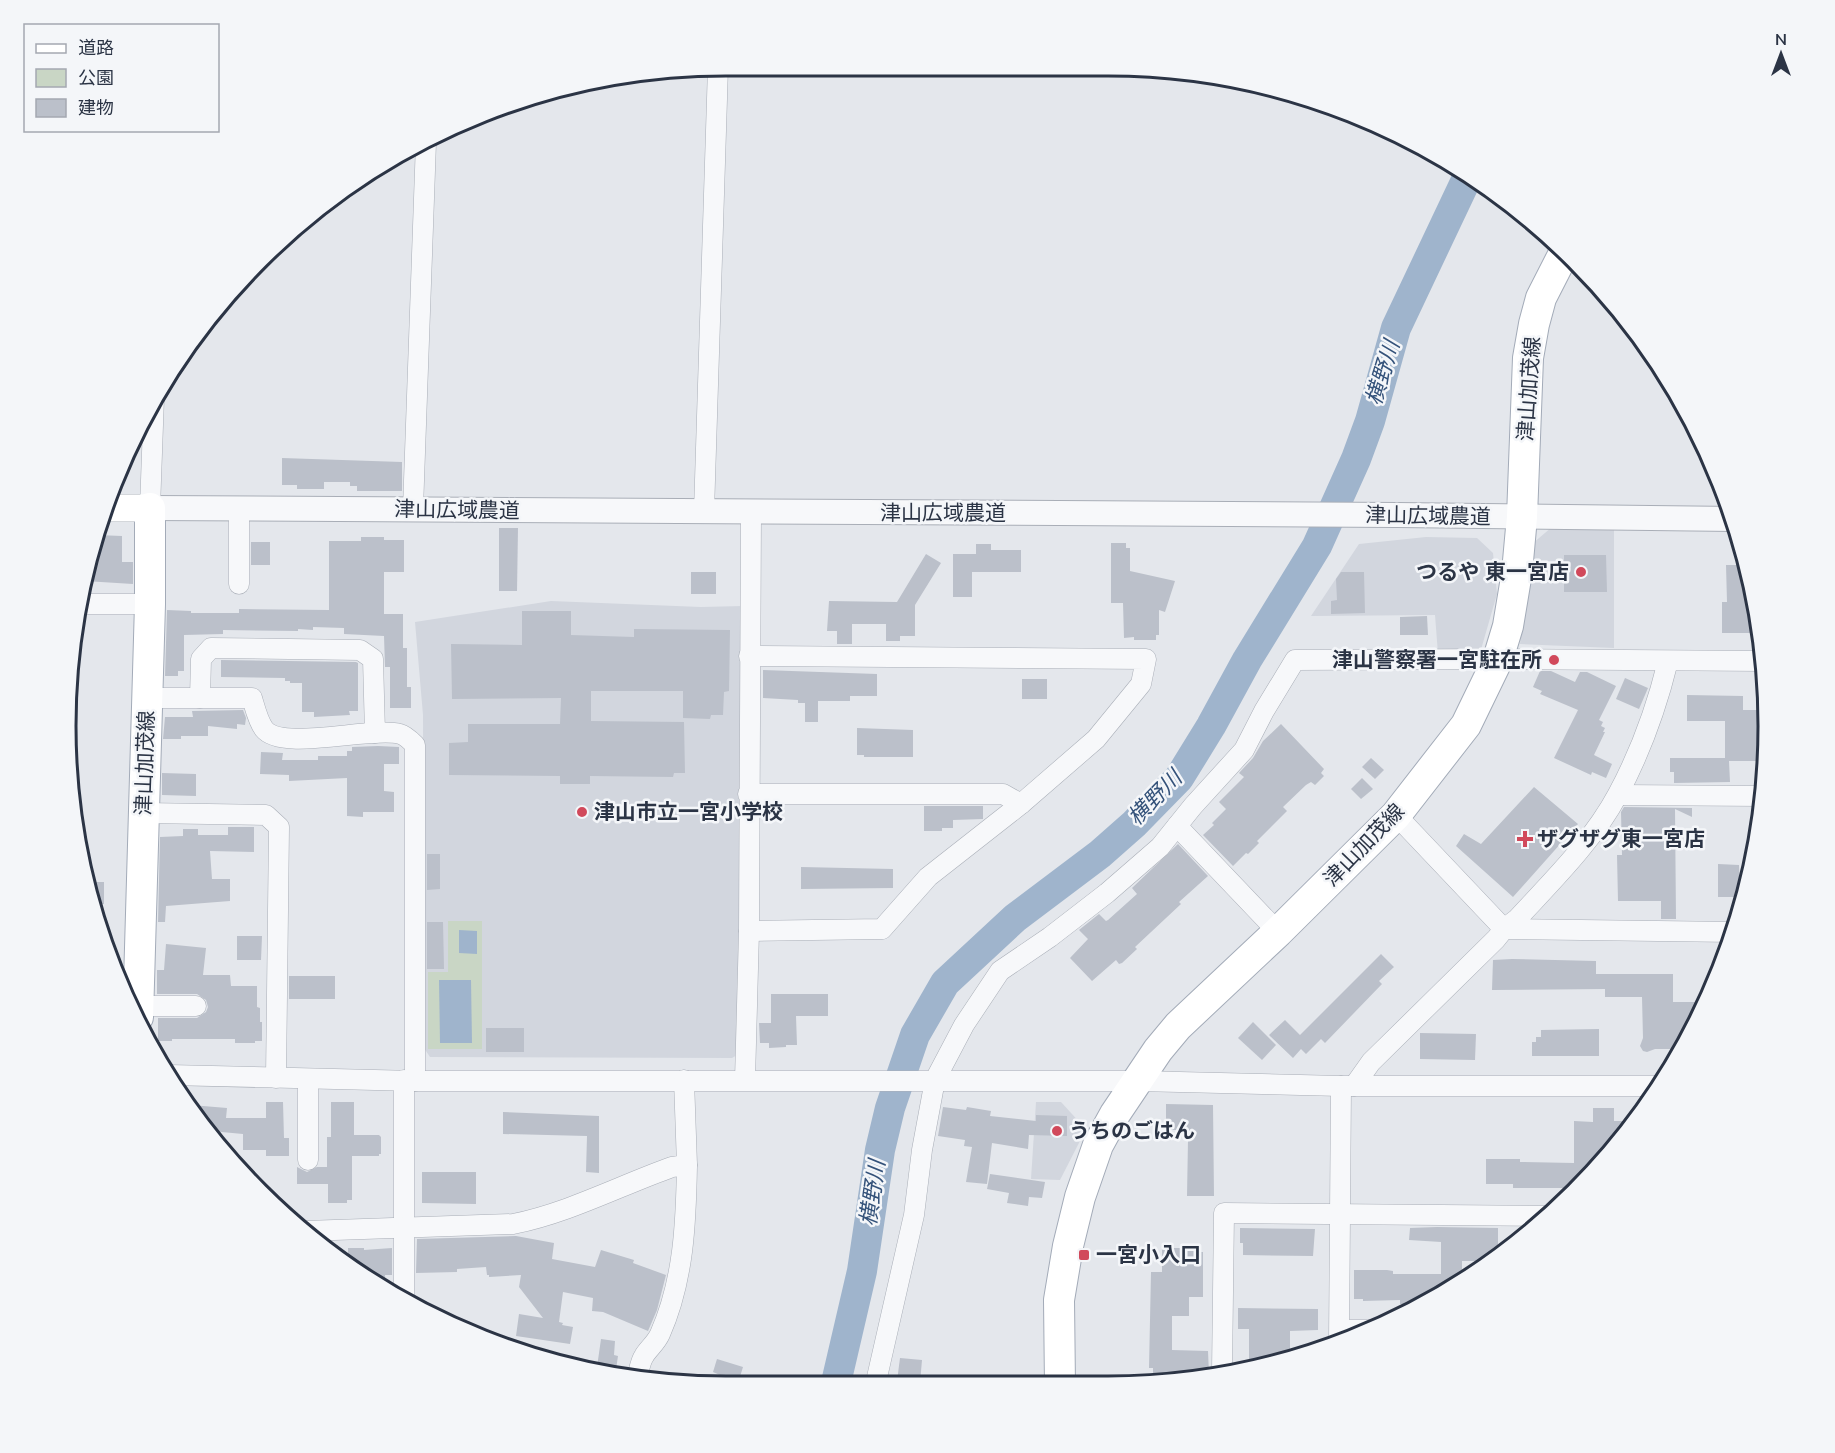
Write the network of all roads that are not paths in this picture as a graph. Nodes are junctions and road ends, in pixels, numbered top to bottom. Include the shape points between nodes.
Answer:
1 (718, 76) edge
2 (426, 151) edge
3 (1560, 260) edge
4 (153, 422) edge
5 (115, 508) edge
6 (150, 508) junction
7 (239, 509) junction
8 (413, 509) junction
9 (704, 512) junction
10 (751, 513) junction
11 (1522, 517) junction
12 (1724, 519) edge
13 (239, 584) dead end
14 (88, 604) edge
15 (150, 604) junction
16 (748, 656) junction
17 (1498, 659) junction
18 (1668, 661) junction
19 (1755, 662) edge
20 (147, 698) junction
21 (200, 698) junction
22 (375, 733) junction
23 (748, 794) junction
24 (1617, 795) junction
25 (1754, 796) edge
26 (1021, 804) junction
27 (144, 813) junction
28 (1396, 815) junction
29 (1177, 826) junction
30 (1504, 929) junction
31 (748, 932) junction
32 (1278, 932) junction
33 (1725, 932) edge
34 (138, 1002) edge
35 (196, 1006) dead end
36 (142, 1011) edge
37 (178, 1075) edge
38 (276, 1078) junction
39 (308, 1079) junction
40 (684, 1080) junction
41 (745, 1080) junction
42 (934, 1080) junction
43 (409, 1081) junction
44 (1138, 1081) junction
45 (1348, 1086) junction
46 (1650, 1086) edge
47 (308, 1160) dead end
48 (687, 1165) junction
49 (1339, 1213) junction
50 (1536, 1216) edge
51 (404, 1227) junction
52 (317, 1231) edge
53 (405, 1291) edge
54 (1340, 1333) edge
55 (1222, 1366) edge
56 (639, 1371) edge
57 (877, 1376) edge
58 (1060, 1376) edge

1 - 9 street
2 - 8 street
3 - 11 main road, 津山加茂線 via 1541,298 1528,358
4 - 6 street
5 - 6 main road
6 - 7 street, 津山広域農道
6 - 15 main road, 津山加茂線
7 - 8 street, 津山広域農道
7 - 13 street
8 - 9 street, 津山広域農道
9 - 10 street, 津山広域農道
10 - 11 street, 津山広域農道
10 - 16 street
11 - 12 street, 津山広域農道
11 - 17 main road, 津山加茂線 via 1508,626
14 - 15 street
15 - 20 main road, 津山加茂線
16 - 23 street
16 - 26 street via 1146,659 1141,684 1096,739
17 - 18 street
17 - 28 main road, 津山加茂線 via 1467,725
17 - 29 street via 1295,660 1244,750
18 - 19 street
18 - 24 street via 1639,749
20 - 21 street
20 - 27 main road, 津山加茂線
21 - 22 street via 252,699 263,728 271,735 308,739
21 - 22 street via 201,659 211,648 360,650 373,660
22 - 43 street via 402,734 415,745
23 - 26 street via 1003,794
23 - 31 street
24 - 25 street
24 - 30 street via 1586,841
26 - 31 street via 928,878 882,929
27 - 34 main road, 津山加茂線
27 - 38 street via 266,815 279,827
28 - 30 street
28 - 32 main road, 津山加茂線
29 - 32 street
29 - 42 street via 1160,847 1107,893 1000,971
30 - 33 street
30 - 45 street
31 - 41 street
32 - 44 main road, 津山加茂線 via 1178,1026
35 - 36 street
37 - 38 street
38 - 39 street
39 - 43 street
39 - 47 street
40 - 41 street
40 - 43 street
40 - 48 street
41 - 42 street
42 - 44 street
42 - 57 street via 914,1215
43 - 51 street
44 - 45 street
44 - 58 main road, 津山加茂線 via 1098,1145 1080,1197 1059,1300
45 - 46 street
45 - 49 street
48 - 51 street via 672,1167 535,1220
48 - 56 street via 686,1222 675,1291 660,1334 644,1356
49 - 50 street
49 - 54 street
49 - 55 street via 1224,1213
51 - 52 street
51 - 53 street

